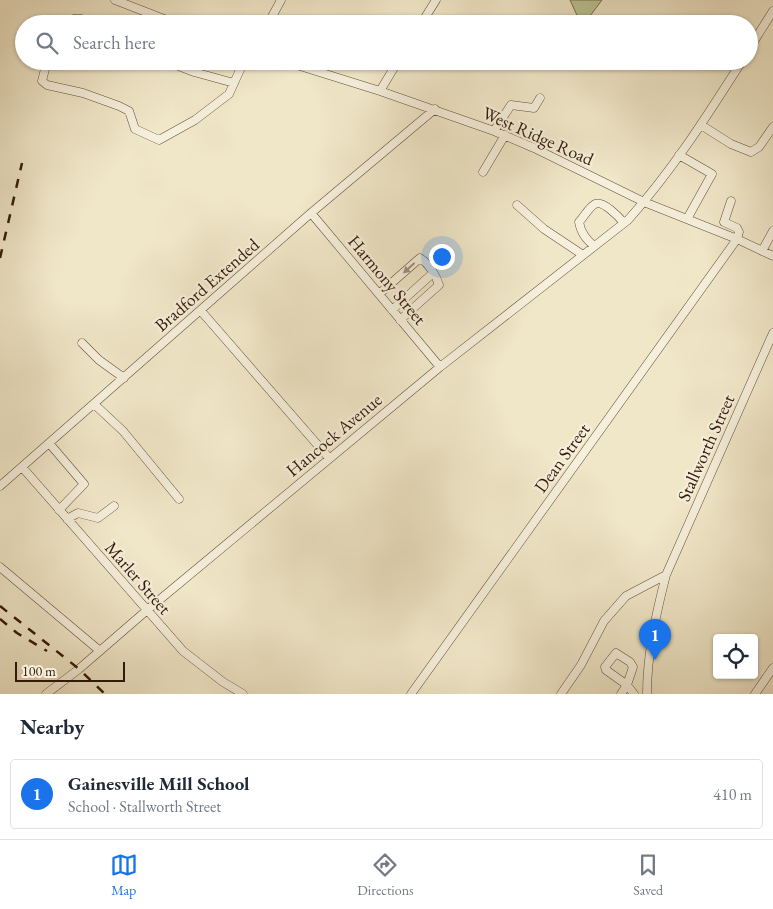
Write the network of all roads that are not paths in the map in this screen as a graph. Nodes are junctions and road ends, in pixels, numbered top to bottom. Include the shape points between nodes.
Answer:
1 (115, 0) edge
2 (281, 0) edge
3 (436, 0) edge
4 (773, 11) edge
5 (154, 15) edge
6 (273, 15) edge
7 (427, 15) edge
8 (758, 35) edge
9 (45, 70) edge
10 (189, 70) edge
11 (240, 70) edge
12 (313, 70) edge
13 (393, 70) edge
14 (736, 70) edge
15 (234, 83) junction
16 (380, 91) junction
17 (540, 98) dead end
18 (435, 109) junction
19 (701, 126) junction
20 (773, 126) edge
21 (494, 130) junction
22 (505, 135) junction
23 (679, 156) junction
24 (484, 172) dead end
25 (731, 201) dead end
26 (644, 202) junction
27 (517, 205) dead end
28 (311, 213) junction
29 (688, 219) junction
30 (724, 222) junction
31 (624, 223) junction
32 (773, 231) edge
33 (719, 232) junction
34 (738, 239) junction
35 (594, 246) junction
36 (762, 251) junction
37 (583, 255) junction
38 (773, 256) edge
39 (433, 273) junction
40 (379, 294) junction
41 (392, 310) junction
42 (201, 311) junction
43 (400, 320) junction
44 (773, 333) edge
45 (82, 343) dead end
46 (440, 367) junction
47 (124, 378) junction
48 (94, 404) junction
49 (49, 443) junction
50 (329, 458) junction
51 (22, 467) junction
52 (0, 486) edge
53 (179, 498) dead end
54 (114, 506) dead end
55 (58, 510) junction
56 (67, 519) junction
57 (0, 567) edge
58 (666, 575) junction
59 (146, 611) junction
60 (100, 651) junction
61 (773, 668) edge
62 (46, 694) edge
63 (244, 694) edge
64 (411, 694) edge
65 (561, 694) edge
66 (621, 694) edge
67 (634, 694) edge
68 (647, 694) edge
69 (754, 694) edge

1 - 5 street
2 - 6 street
3 - 7 street
4 - 8 street
9 - 15 street via 42,81 47,85 119,106 129,111 135,129 159,140 195,120 229,94
10 - 15 street
11 - 15 street
12 - 16 street, West Ridge Road
13 - 16 street
14 - 19 street, Hancock Avenue
16 - 18 street, West Ridge Road
17 - 21 street via 534,108 511,105
18 - 21 street, West Ridge Road
18 - 28 street, Bradford Extended
19 - 20 street via 751,152 759,147
19 - 23 street, Hancock Avenue
21 - 22 street, West Ridge Road
22 - 24 street
22 - 26 street, West Ridge Road
23 - 26 street, Hancock Avenue
23 - 29 street via 712,174
25 - 30 street
26 - 29 street, West Ridge Road
26 - 31 street, Hancock Avenue
27 - 37 street via 544,229
28 - 40 street, Harmony Street
28 - 42 street, Bradford Extended
29 - 33 street, West Ridge Road
30 - 33 street
30 - 34 street via 736,228
31 - 35 street, Hancock Avenue
31 - 35 street via 603,205 594,204 579,222 581,231
32 - 36 street
33 - 34 street, West Ridge Road
34 - 36 street, West Ridge Road
34 - 64 street, Dean Street
35 - 37 street, Hancock Avenue
36 - 38 street, West Ridge Road
37 - 46 street, Hancock Avenue
39 -> 40 street via 420,258
39 - 41 street
39 - 43 street via 439,285
40 - 41 street, Harmony Street
41 - 43 street, Harmony Street
42 - 47 street, Bradford Extended
42 - 50 street
43 - 46 street, Harmony Street
44 - 58 street, Stallworth Street
45 - 47 street
46 - 50 street, Hancock Avenue
47 - 48 street, Bradford Extended
48 - 49 street, Bradford Extended
48 - 53 street via 123,431
49 - 51 street, Bradford Extended
49 - 55 street via 84,484
50 - 59 street, Hancock Avenue
51 - 52 street, Bradford Extended
51 - 55 street, Marler Street
54 - 56 street via 98,518 78,513
55 - 56 street, Marler Street
56 - 59 street, Marler Street
57 - 60 street
58 - 65 street via 626,596 604,621 581,665
58 - 68 street, Stallworth Street via 654,622
59 - 60 street, Hancock Avenue
59 - 63 street, Marler Street via 183,651
60 - 62 street, Hancock Avenue
61 - 69 street
66 - 67 street via 627,685

